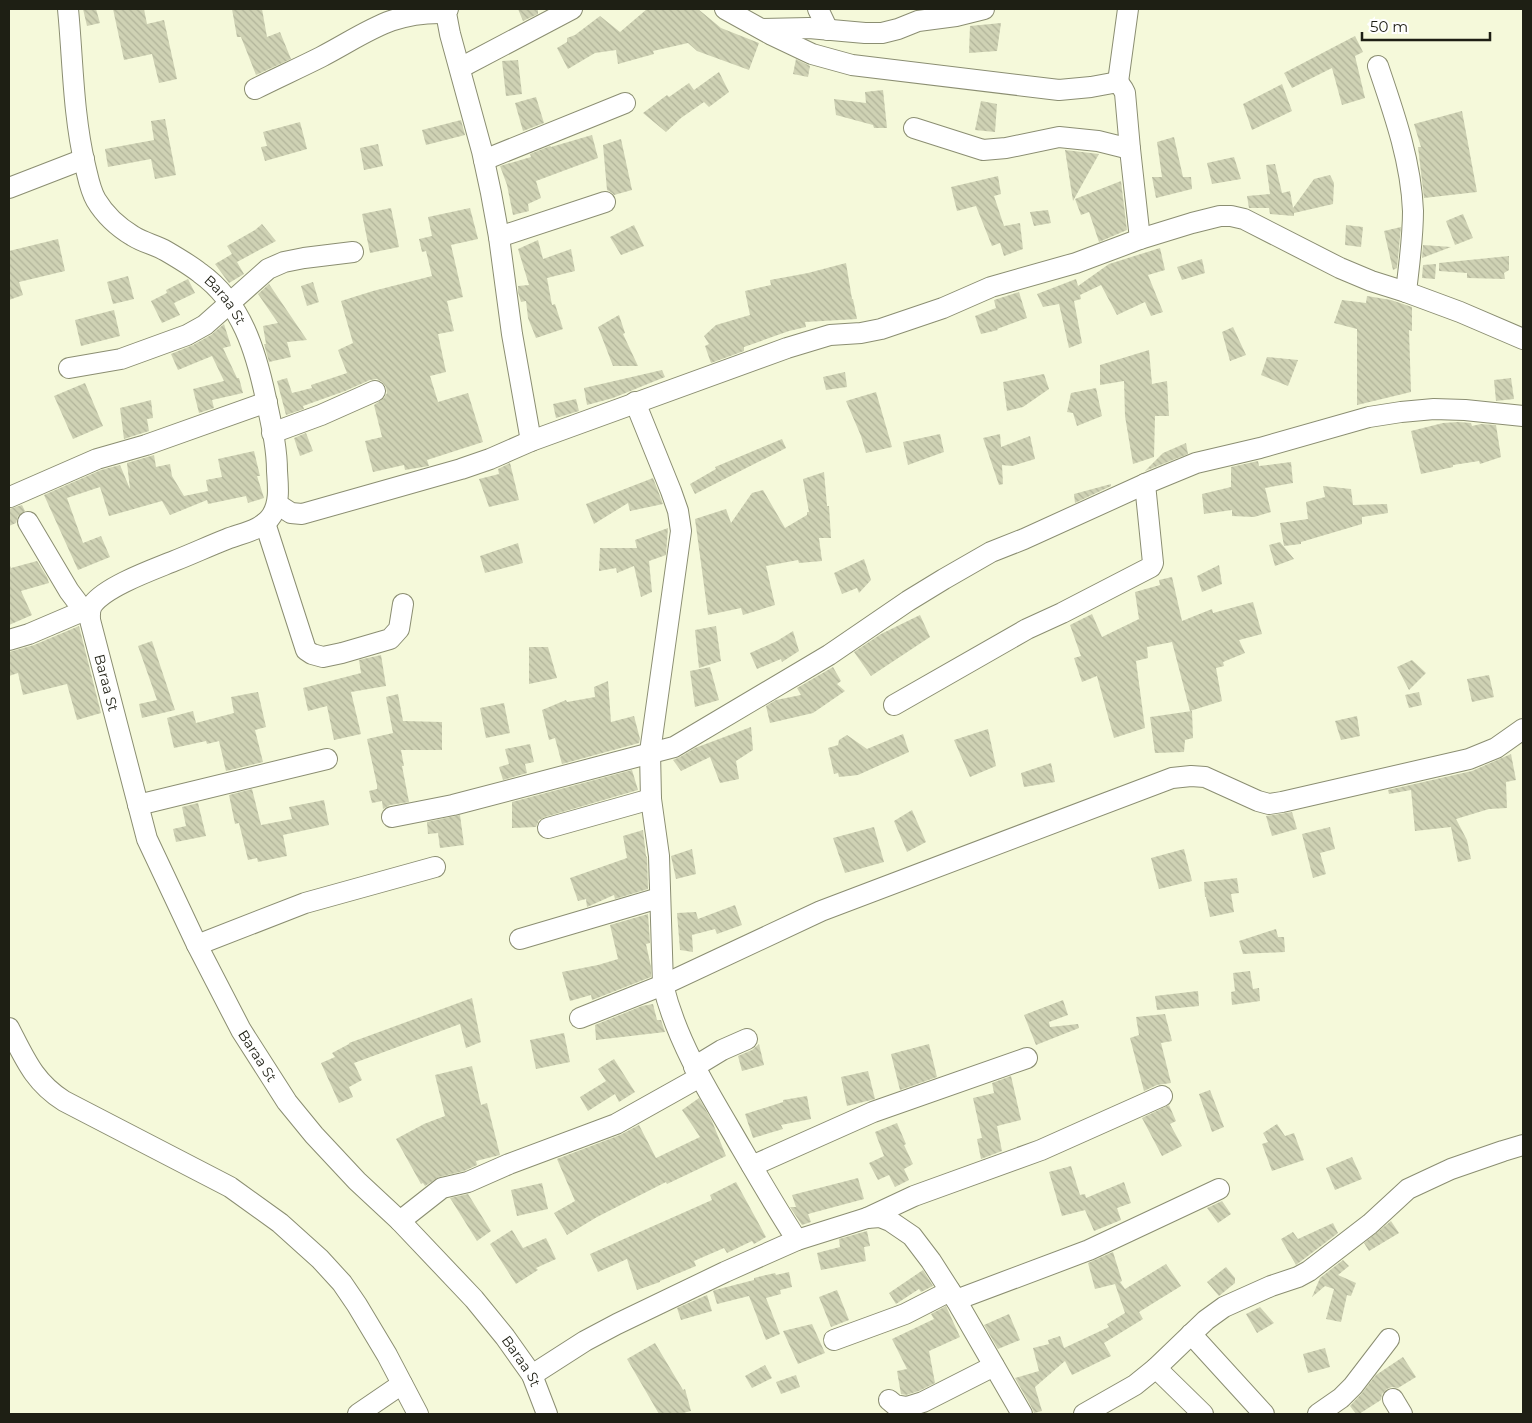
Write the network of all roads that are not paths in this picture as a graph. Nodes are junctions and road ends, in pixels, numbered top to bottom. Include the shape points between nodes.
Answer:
1 (68, 9) edge
2 (572, 9) edge
3 (726, 9) edge
4 (818, 9) edge
5 (984, 9) edge
6 (1128, 9) edge
7 (447, 11) edge
8 (940, 14) edge
9 (760, 29) junction
10 (828, 30) junction
11 (1378, 66) dead end
12 (460, 68) junction
13 (1118, 82) junction
14 (254, 89) dead end
15 (625, 103) dead end
16 (914, 128) dead end
17 (1130, 149) junction
18 (84, 159) junction
19 (484, 160) junction
20 (9, 188) edge
21 (605, 202) dead end
22 (499, 237) junction
23 (1140, 239) junction
24 (353, 252) dead end
25 (1406, 292) junction
26 (230, 304) junction
27 (1523, 339) edge
28 (69, 368) dead end
29 (375, 391) dead end
30 (266, 402) junction
31 (634, 402) junction
32 (1523, 416) edge
33 (272, 433) junction
34 (531, 440) junction
35 (1146, 484) junction
36 (10, 497) edge
37 (277, 504) junction
38 (28, 522) dead end
39 (264, 523) junction
40 (403, 604) dead end
41 (87, 609) junction
42 (9, 640) edge
43 (894, 705) dead end
44 (1523, 730) edge
45 (650, 752) junction
46 (327, 758) dead end
47 (651, 799) junction
48 (138, 805) junction
49 (392, 816) dead end
50 (548, 828) dead end
51 (435, 867) dead end
52 (659, 898) junction
53 (520, 939) dead end
54 (197, 945) junction
55 (663, 985) junction
56 (580, 1018) dead end
57 (9, 1028) edge
58 (747, 1039) dead end
59 (1027, 1058) dead end
60 (697, 1072) junction
61 (1162, 1096) dead end
62 (1523, 1145) edge
63 (752, 1166) junction
64 (1219, 1189) dead end
65 (867, 1218) junction
66 (400, 1221) junction
67 (797, 1240) junction
68 (953, 1296) junction
69 (1191, 1334) junction
70 (1389, 1339) dead end
71 (834, 1340) dead end
72 (994, 1366) junction
73 (1156, 1368) junction
74 (532, 1375) junction
75 (402, 1384) junction
76 (889, 1400) dead end
77 (358, 1414) edge
78 (418, 1414) edge
79 (547, 1414) edge
80 (1022, 1414) edge
81 (1084, 1414) edge
82 (1203, 1414) edge
83 (1264, 1414) edge
84 (1318, 1414) edge

1 - 18 street, Baraa St via 74,90
2 - 12 street
3 - 9 street
4 - 10 street
5 - 8 street via 956,16
6 - 13 street
7 - 12 street
7 - 14 street via 403,16 384,23
8 - 10 street via 882,33
9 - 10 street
9 - 13 street via 812,54 852,65 1059,90
11 - 25 street via 1402,142 1412,191 1413,231
12 - 19 street
13 - 17 street via 1125,93
15 - 19 street
16 - 17 street via 983,150 1059,137 1098,141
17 - 23 street
18 - 20 street
18 - 26 street, Baraa St via 94,197 111,220 134,237 164,250 201,274
19 - 22 street
21 - 22 street
22 - 34 street
23 - 25 street via 1192,223 1231,216 1244,219 1340,268
23 - 31 street via 1076,263 991,287 881,329 812,339
24 - 26 street via 284,262 268,269
25 - 27 street
26 - 28 street via 205,326 171,342 121,360
26 - 30 street, Baraa St via 250,340
29 - 33 street
30 - 33 street, Baraa St
30 - 36 street via 97,459
31 - 34 street
31 - 45 street via 671,491 681,532
32 - 35 street via 1434,409 1369,417 1196,463
33 - 37 street, Baraa St via 277,467
34 - 37 street via 461,469 302,514 291,513
35 - 43 street via 1153,563 1150,567 1027,629
35 - 45 street via 991,552 682,742 666,750
37 - 39 street via 272,516
38 - 41 street via 68,591
39 - 40 street via 306,650 312,654 323,657 390,639 399,629
39 - 41 street via 116,587
41 - 42 street
41 - 48 street, Baraa St
44 - 55 street via 1496,748 1469,759 1269,804 1205,777 1172,778 821,911
45 - 47 street
45 - 49 street via 453,805
46 - 48 street
47 - 50 street
47 - 52 street via 659,856
48 - 54 street, Baraa St via 147,839
51 - 54 street via 305,903
52 - 53 street
52 - 55 street
54 - 66 street, Baraa St via 242,1030 287,1102 357,1181
55 - 56 street
55 - 60 street via 673,1019
57 - 75 street via 35,1075 52,1094 230,1187 320,1259 357,1305
58 - 60 street via 722,1050
59 - 63 street via 873,1112
60 - 63 street
60 - 66 street via 616,1124 468,1182 442,1188
61 - 65 street via 1041,1150 914,1196
62 - 69 street via 1451,1169 1408,1189 1310,1271 1224,1307
63 - 67 street
64 - 68 street via 1088,1250
65 - 67 street
65 - 68 street via 880,1217 890,1221 912,1236
66 - 74 street, Baraa St via 474,1299
67 - 74 street via 616,1324
68 - 71 street
68 - 72 street
69 - 73 street
69 - 83 street
70 - 84 street via 1353,1386
72 - 76 street via 923,1402 907,1407
72 - 80 street
73 - 81 street
73 - 82 street
74 - 79 street, Baraa St
75 - 77 street
75 - 78 street

